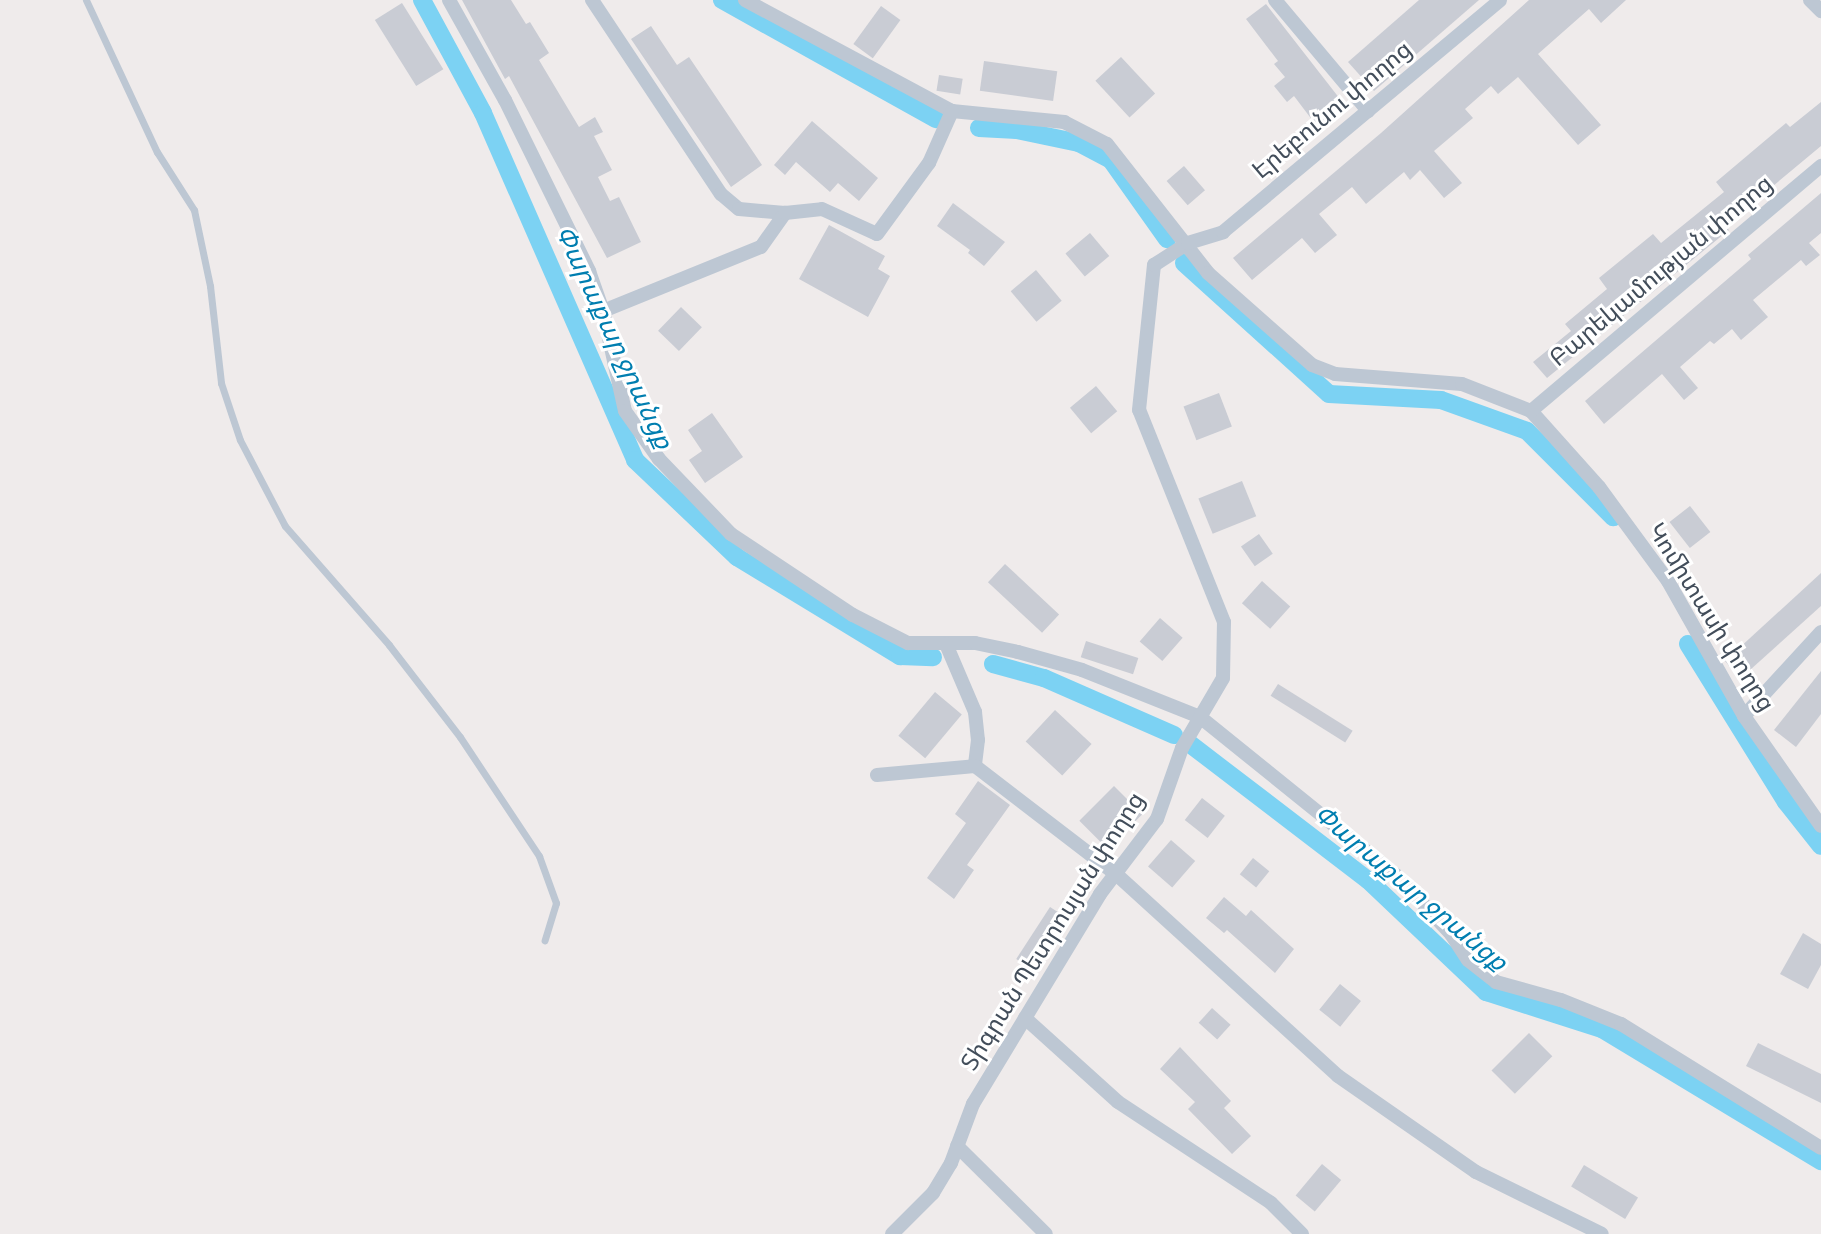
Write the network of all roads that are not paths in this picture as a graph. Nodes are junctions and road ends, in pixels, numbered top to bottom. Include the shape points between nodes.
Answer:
1 (86, 0) edge
2 (449, 0) edge
3 (592, 0) edge
4 (745, 0) edge
5 (1275, 0) edge
6 (1500, 0) edge
7 (1810, 0) edge
8 (1821, 11) edge
9 (952, 111) junction
10 (1368, 111) junction
11 (1821, 166) edge
12 (785, 213) junction
13 (1188, 243) junction
14 (603, 311) junction
15 (1531, 411) junction
16 (1821, 632) edge
17 (946, 644) junction
18 (1744, 716) junction
19 (1200, 717) junction
20 (975, 766) junction
21 (877, 775) dead end
22 (1821, 826) edge
23 (1116, 874) junction
24 (545, 940) dead end
25 (1025, 1018) junction
26 (957, 1146) junction
27 (1821, 1148) edge
28 (892, 1234) edge
29 (1046, 1234) edge
30 (1302, 1234) edge
31 (1602, 1234) edge

1 - 24 lane via 157,152 194,210 210,286 221,383 240,440 285,526 460,737 539,856 556,903
2 - 14 street via 505,100 589,271
3 - 12 street via 721,194 739,209
4 - 9 street, Կոմիտասի փողոց
5 - 10 street
6 - 10 street, Էրեբունու փողոց
7 - 8 street
9 - 12 street via 929,163 877,234 822,209
9 - 13 street, Կոմիտասի փողոց via 1064,122 1107,144
10 - 13 street, Էրեբունու փողոց via 1223,232
11 - 15 street, Բարեկամության փողոց
12 - 14 street via 761,247
13 - 15 street, Կոմիտասի փողոց via 1208,273 1312,365 1335,374 1462,384
13 - 19 street, Տիգրան Պետրոսյան փողոց via 1154,265 1139,410 1224,622 1223,678
14 - 17 street via 625,411 659,459 722,526 853,615 908,643
15 - 18 street, Կոմիտասի փողոց via 1599,487 1668,581
16 - 18 street
17 - 19 street via 975,643 1082,670
17 - 20 street via 975,712
18 - 22 street, Կոմիտասի փողոց
19 - 23 street, Տիգրան Պետրոսյան փողոց via 1182,748 1157,819
19 - 27 street via 1397,876 1468,960 1496,982 1621,1024
20 - 21 street
20 - 23 street
23 - 25 street, Տիգրան Պետրոսյան փողոց
23 - 31 street via 1338,1076 1476,1172
25 - 26 street, Տիգրան Պետրոսյան փողոց via 973,1104
25 - 30 street via 1118,1102 1271,1203
26 - 28 street, Տիգրան Պետրոսյան փողոց via 933,1193
26 - 29 street

